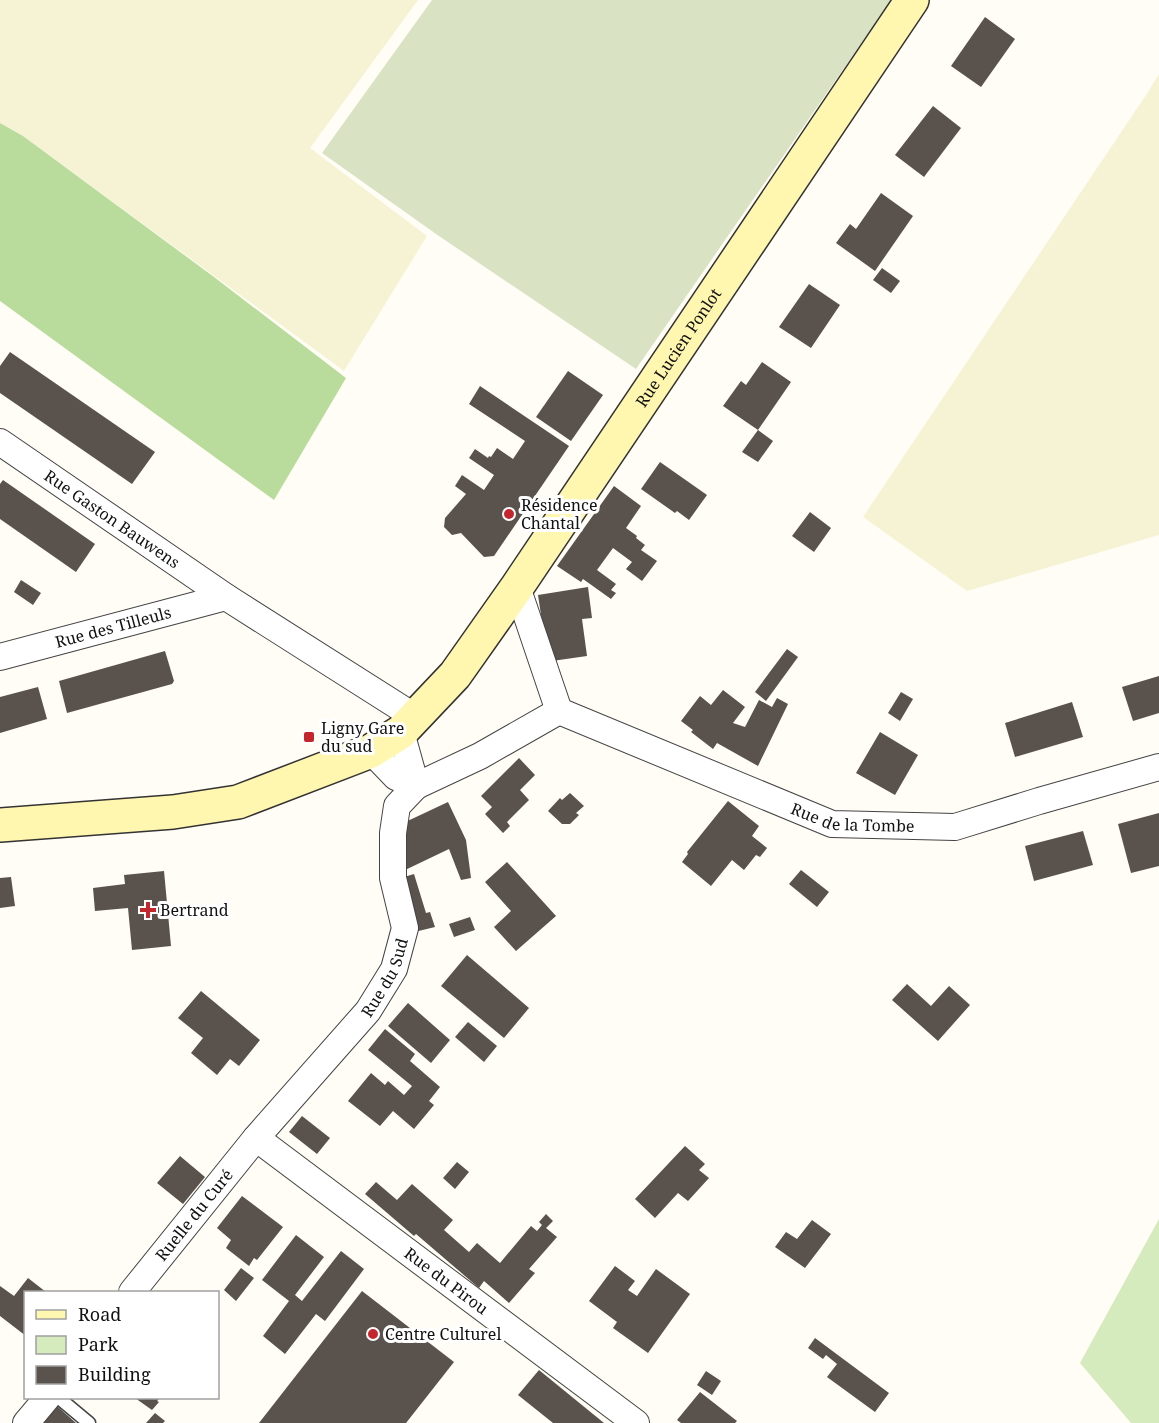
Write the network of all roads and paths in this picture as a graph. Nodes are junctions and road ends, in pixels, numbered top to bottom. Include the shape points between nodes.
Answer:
1 (912, 0) edge
2 (0, 442) edge
3 (517, 587) junction
4 (226, 597) junction
5 (0, 657) edge
6 (559, 711) junction
7 (408, 724) junction
8 (371, 751) junction
9 (1159, 767) edge
10 (416, 786) junction
11 (0, 825) edge
12 (256, 1138) junction
13 (134, 1291) edge
14 (46, 1399) edge
15 (60, 1399) edge
16 (26, 1423) edge
17 (89, 1423) edge
18 (636, 1423) edge

1 - 3 main road, Rue Lucien Ponlot
2 - 4 street, Rue Gaston Bauwens
3 - 6 street
3 - 7 main road via 455,675
4 - 5 street, Rue des Tilleuls
4 - 7 street
6 - 9 street, Rue de la Tombe via 832,824 955,827
6 - 10 street, Rue du Sud via 480,756
7 - 8 main road
7 - 10 street
8 - 10 street via 396,777
8 - 11 main road via 238,802 173,812
10 - 12 street, Rue du Sud via 397,806 393,833 393,878 405,928 394,969 368,1011
12 - 13 street, Ruelle du Curé
12 - 18 street, Rue du Pirou
14 - 16 street
15 - 17 lane

